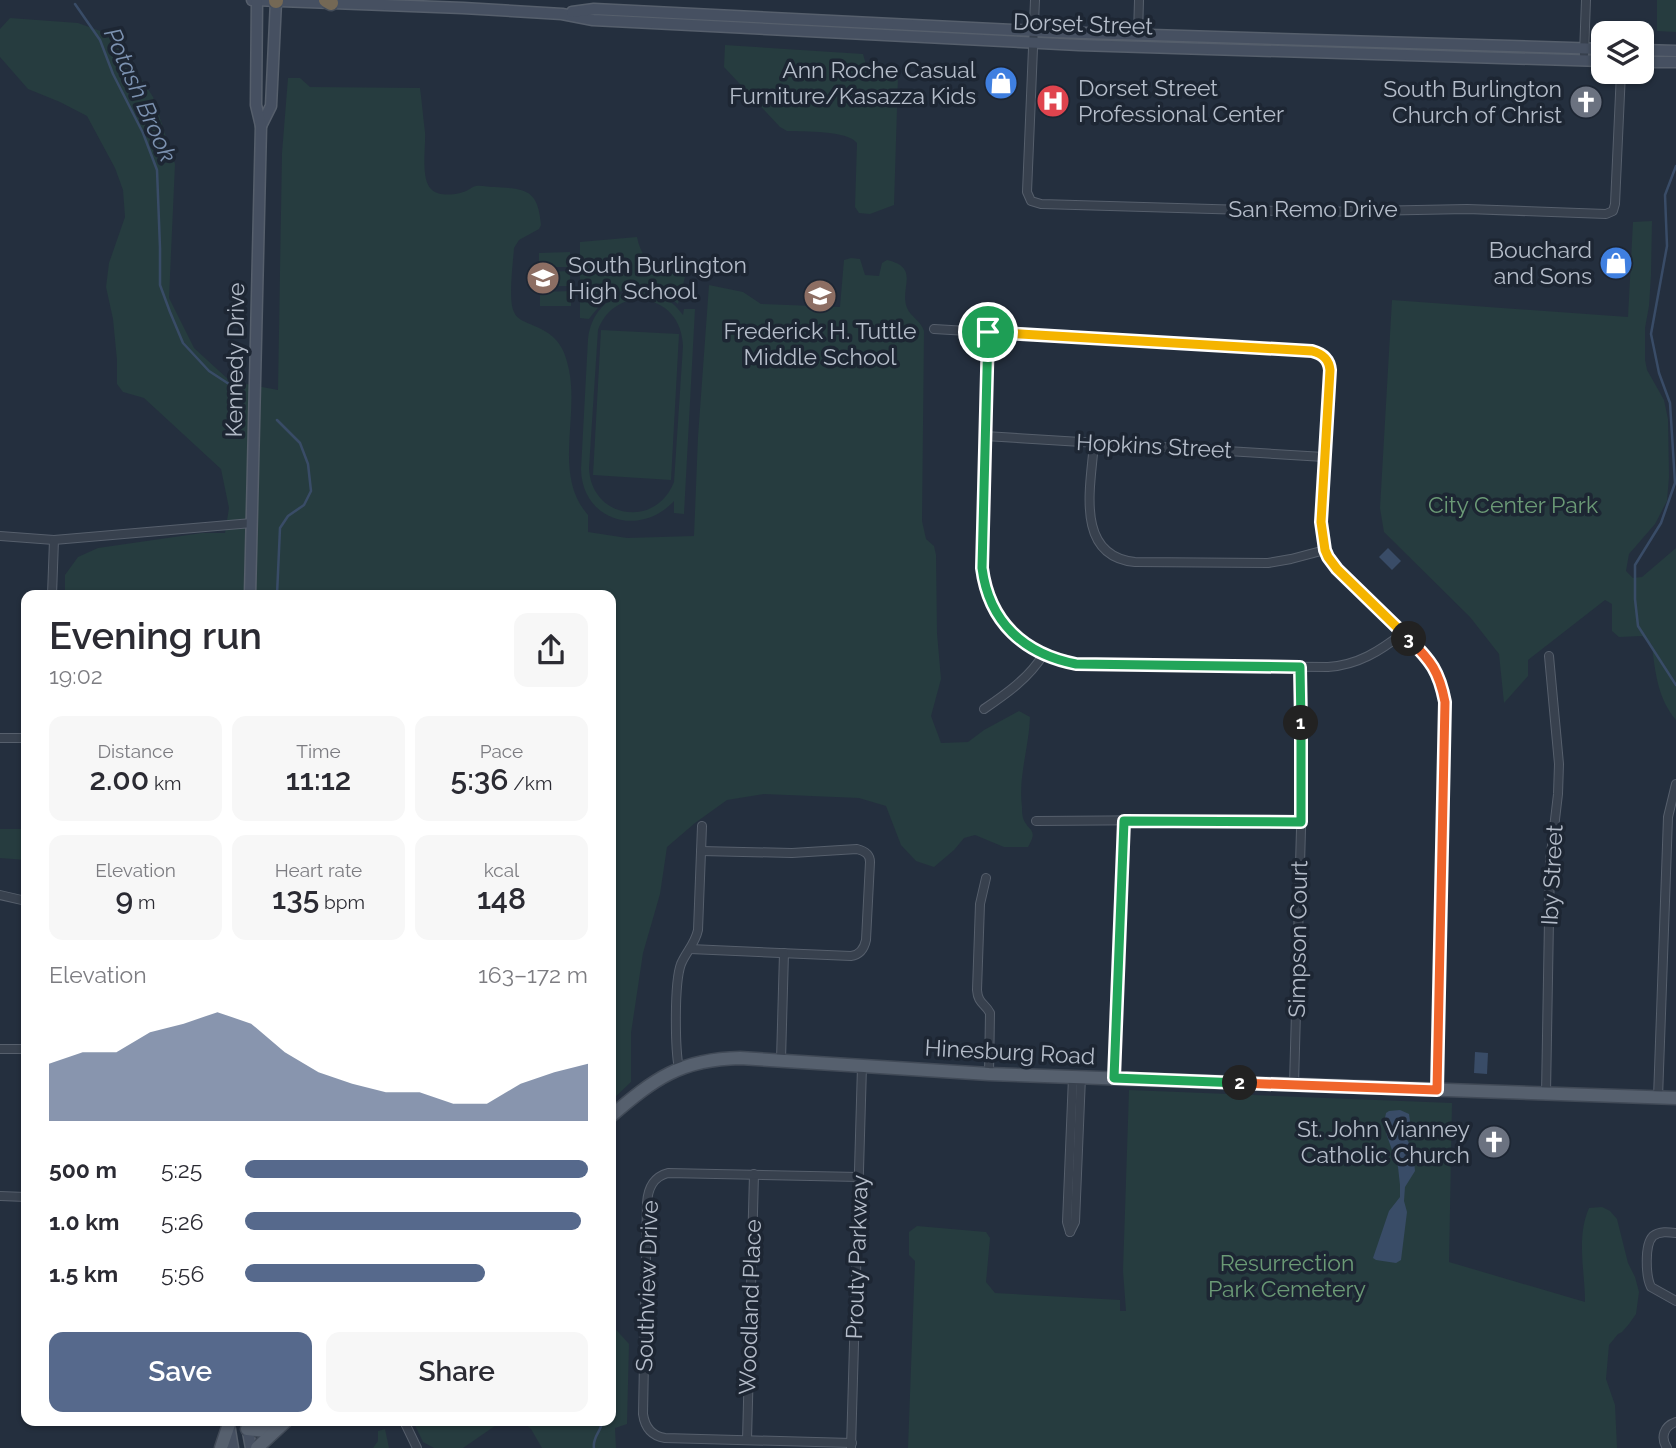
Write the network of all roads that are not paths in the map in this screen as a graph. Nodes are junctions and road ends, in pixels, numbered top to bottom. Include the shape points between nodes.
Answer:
1 (252, 0) edge
2 (257, 0) edge
3 (276, 0) edge
4 (1035, 0) edge
5 (1139, 0) edge
6 (1586, 0) edge
7 (328, 2) edge
8 (1138, 35) junction
9 (1033, 37) junction
10 (1654, 50) edge
11 (1676, 51) edge
12 (1591, 52) edge
13 (1584, 54) junction
14 (1591, 57) edge
15 (1654, 62) edge
16 (1676, 62) edge
17 (1621, 84) edge
18 (261, 126) junction
19 (934, 328) dead end
20 (988, 332) junction
21 (985, 436) junction
22 (1094, 443) junction
23 (1324, 457) junction
24 (252, 523) junction
25 (0, 536) edge
26 (54, 540) junction
27 (1325, 550) junction
28 (52, 590) edge
29 (250, 590) edge
30 (1403, 633) junction
31 (1043, 654) junction
32 (1549, 656) dead end
33 (1300, 667) junction
34 (984, 709) dead end
35 (0, 738) edge
36 (21, 738) edge
37 (1676, 784) edge
38 (1036, 821) dead end
39 (1124, 821) junction
40 (1301, 822) junction
41 (702, 826) dead end
42 (701, 851) junction
43 (986, 878) dead end
44 (0, 895) edge
45 (21, 900) edge
46 (690, 949) junction
47 (784, 953) junction
48 (0, 1049) edge
49 (21, 1049) edge
50 (781, 1059) junction
51 (862, 1066) junction
52 (679, 1069) junction
53 (989, 1074) junction
54 (1077, 1077) junction
55 (1114, 1078) junction
56 (1294, 1085) junction
57 (1437, 1090) junction
58 (1546, 1094) junction
59 (1658, 1098) junction
60 (1676, 1098) edge
61 (616, 1112) edge
62 (754, 1174) junction
63 (859, 1177) junction
64 (0, 1196) edge
65 (21, 1197) edge
66 (1676, 1233) edge
67 (1676, 1301) edge
68 (1676, 1422) edge
69 (228, 1426) edge
70 (230, 1426) edge
71 (246, 1426) edge
72 (249, 1426) edge
73 (280, 1426) edge
74 (406, 1426) edge
75 (276, 1430) junction
76 (747, 1440) junction
77 (852, 1446) edge
78 (220, 1448) edge
79 (233, 1448) edge
80 (251, 1448) edge
81 (257, 1448) edge
82 (417, 1448) edge
83 (1667, 1448) edge

1 - 2 main road, Dorset Street
2 - 3 main road, Dorset Street
2 - 18 main road, Kennedy Drive via 256,105
3 - 7 main road, Dorset Street
3 - 18 main road, Kennedy Drive via 271,106
4 - 9 street
5 - 8 street
6 - 13 street
7 - 9 main road, Dorset Street via 562,14 593,20
8 - 9 main road, Dorset Street
8 - 13 main road, Dorset Street
9 - 13 main road, Dorset Street
9 - 17 street, San Remo Drive via 1027,192 1031,201 1041,204 1606,214 1615,204
10 - 11 main road
12 - 13 main road, Dorset Street
13 - 14 main road, Dorset Street
15 - 16 main road
18 - 24 main road, Kennedy Drive
19 - 20 street
20 - 21 street
20 - 23 street via 1319,352 1330,370
21 - 22 street, Hopkins Street
21 - 31 street via 981,557 985,586 1005,624
22 - 23 street, Hopkins Street
22 - 27 street via 1092,526 1111,555 1135,562 1268,563
23 - 27 street via 1321,511
24 - 26 street
24 - 29 main road, Kennedy Drive
25 - 26 street
26 - 28 street
27 - 30 street via 1337,569
30 - 33 street via 1380,651 1354,662
30 - 57 street via 1432,663 1445,702
31 - 33 street via 1089,665
31 - 34 street via 1030,672
32 - 58 street, Iby Street via 1559,764 1550,862
33 - 40 street, Simpson Court
35 - 36 street
37 - 59 street via 1668,817
38 - 39 street
39 - 40 street
39 - 55 street
40 - 56 street, Simpson Court
41 - 42 street
42 - 46 street via 699,925
42 - 47 street via 857,849 868,855 863,950 851,956
43 - 53 street via 980,904 977,990 990,1013
44 - 45 street
46 - 47 street
46 - 52 street via 678,974
47 - 50 street
48 - 49 street
50 - 51 main road, Hinesburg Road
50 - 52 main road, Hinesburg Road via 729,1058
51 - 53 main road, Hinesburg Road
51 - 63 street, Prouty Parkway
52 - 61 main road, Hinesburg Road via 647,1086
53 - 54 main road, Hinesburg Road
54 - 54 street via 1067,1222 1070,1232 1075,1223
54 - 55 main road, Hinesburg Road
55 - 56 main road, Hinesburg Road
56 - 57 main road, Hinesburg Road
57 - 58 main road, Hinesburg Road
58 - 59 main road, Hinesburg Road
59 - 60 main road, Hinesburg Road
62 - 63 street, Southview Drive
62 - 76 street, Woodland Place
62 - 76 street, Southview Drive via 660,1175 651,1185 647,1203 644,1421 659,1437
63 - 77 street, Prouty Parkway
64 - 65 street
66 - 67 street via 1661,1233 1650,1240 1647,1273 1651,1287
68 - 83 street via 1664,1434
69 - 78 main road
70 - 79 main road
71 - 80 main road
72 - 75 main road
73 - 75 main road
74 - 82 street
75 - 81 main road
76 - 77 street

